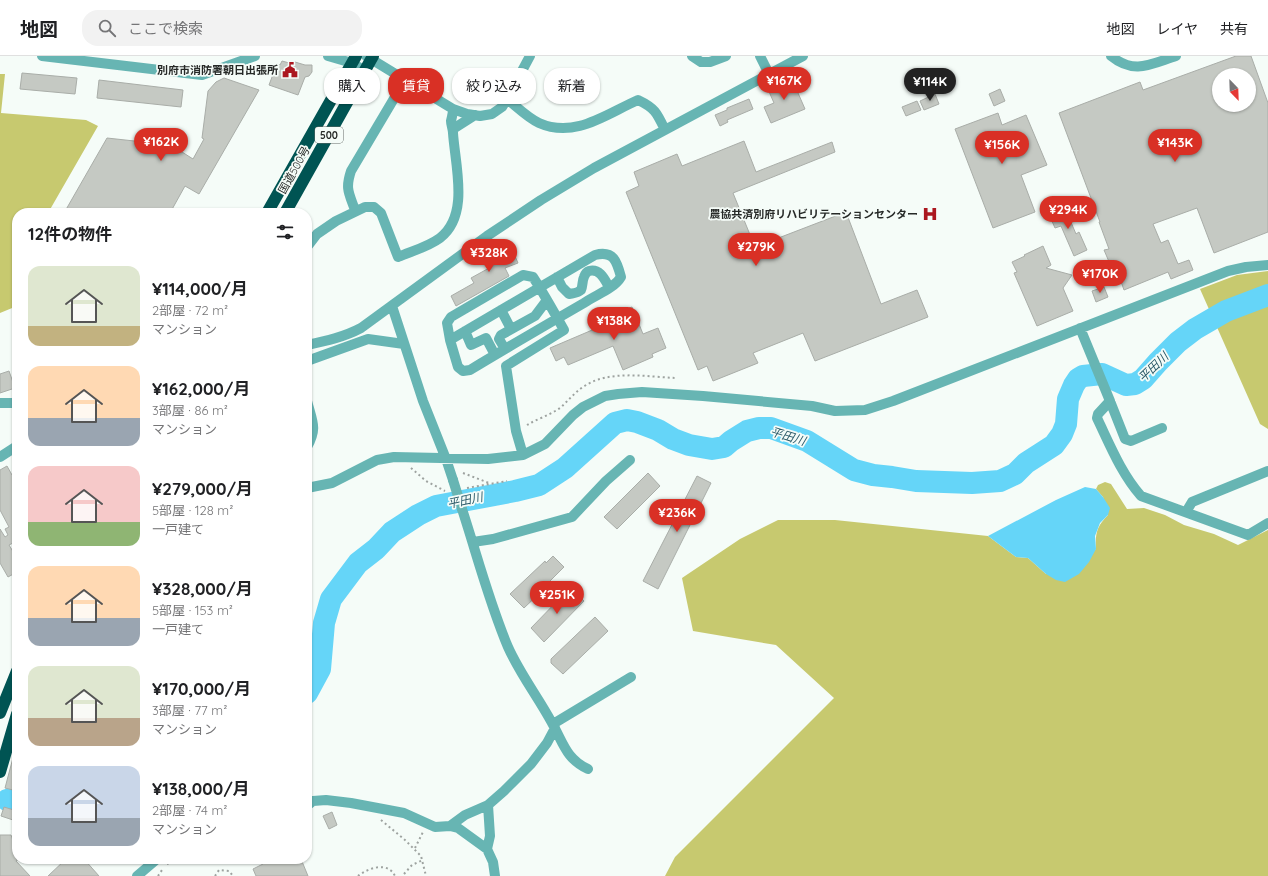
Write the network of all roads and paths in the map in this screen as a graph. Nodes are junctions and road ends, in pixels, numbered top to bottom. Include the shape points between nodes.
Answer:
1 (42, 56) edge
2 (255, 56) edge
3 (328, 56) edge
4 (530, 56) edge
5 (692, 56) edge
6 (726, 56) edge
7 (760, 56) edge
8 (803, 56) edge
9 (1112, 56) edge
10 (1176, 56) edge
11 (370, 57) edge
12 (354, 60) edge
13 (362, 68) edge
14 (366, 68) edge
15 (524, 68) edge
16 (388, 69) edge
17 (769, 74) junction
18 (444, 103) edge
19 (346, 104) edge
20 (391, 104) edge
21 (504, 104) edge
22 (514, 104) edge
23 (453, 108) junction
24 (475, 115) junction
25 (453, 129) junction
26 (665, 130) junction
27 (270, 208) edge
28 (288, 208) edge
29 (355, 210) junction
30 (312, 240) edge
31 (1268, 265) edge
32 (557, 277) junction
33 (609, 287) junction
34 (540, 288) junction
35 (547, 300) junction
36 (392, 306) junction
37 (501, 310) junction
38 (558, 318) junction
39 (510, 329) junction
40 (465, 331) junction
41 (1081, 331) junction
42 (450, 340) junction
43 (312, 344) edge
44 (404, 344) junction
45 (505, 349) junction
46 (494, 356) junction
47 (312, 359) edge
48 (1109, 398) junction
49 (0, 403) edge
50 (12, 403) edge
51 (312, 421) edge
52 (1162, 428) dead end
53 (312, 436) edge
54 (12, 449) edge
55 (0, 456) edge
56 (523, 456) junction
57 (446, 459) junction
58 (630, 460) dead end
59 (1268, 471) edge
60 (456, 475) junction
61 (490, 484) dead end
62 (312, 487) edge
63 (1186, 512) junction
64 (1268, 523) edge
65 (473, 542) junction
66 (631, 677) dead end
67 (12, 683) edge
68 (0, 713) edge
69 (554, 726) junction
70 (12, 731) edge
71 (588, 769) dead end
72 (0, 772) edge
73 (312, 802) edge
74 (488, 805) junction
75 (371, 807) junction
76 (428, 824) junction
77 (450, 826) junction
78 (415, 848) junction
79 (487, 849) junction
80 (423, 860) junction
81 (151, 864) edge
82 (167, 864) edge
83 (140, 873) edge
84 (404, 874) dead end
85 (158, 876) edge
86 (215, 876) edge
87 (233, 876) edge
88 (358, 876) edge
89 (395, 876) edge
90 (426, 876) edge
91 (495, 876) edge

1 - 2 street via 202,75
3 - 12 street
4 - 15 street
5 - 6 street via 700,62 710,62
7 - 17 street
8 - 17 street
9 - 10 street via 1123,64 1135,67
11 - 14 highway, 国道500号 / 500
11 - 16 street
12 - 13 street
12 - 27 highway, 国道500号 / 500
17 - 26 street
18 - 23 street
19 - 28 highway, 国道500号 / 500
20 - 29 street via 347,182
21 - 24 street via 492,114
22 - 26 street via 551,128 574,128 593,122 638,100 649,105
23 - 24 street
23 - 25 street
24 - 25 street
25 - 29 street via 458,192 456,214 450,229 440,238 398,257 381,213 374,207
26 - 36 street via 594,168 528,208
29 - 30 street via 316,234
31 - 41 street via 1228,271
32 - 33 street via 562,287 570,294 580,291 586,272 592,270 597,271
32 - 33 street via 595,255 604,253 612,256 622,277
32 - 34 street
33 - 38 street
34 - 35 street
34 - 37 street
34 - 42 street via 533,277 523,275 451,317 448,323
35 - 38 street
35 - 39 street via 534,316
36 - 43 street via 361,328
36 - 44 street
37 - 39 street
37 - 40 street
38 - 45 street
38 - 56 street via 564,330 506,366 516,431
39 - 45 street via 499,339
40 - 42 street
40 - 46 street via 471,345 486,338
41 - 48 street
41 - 56 street via 865,410 836,411 774,402 642,392 605,396 583,407 545,444
42 - 46 street via 458,367 463,371 470,370
44 - 47 street via 368,340
44 - 57 street
45 - 46 street
48 - 52 street via 1125,439 1131,441
48 - 63 street via 1097,418 1132,486 1141,496
49 - 50 street
51 - 53 street
54 - 55 street
56 - 57 street
57 - 60 street
57 - 62 street via 377,460 332,483
58 - 65 street via 572,517
59 - 63 street via 1192,502
60 - 61 path
60 - 65 street, bridge via 462,509
63 - 64 street via 1248,535
65 - 69 street via 508,646 524,678
66 - 69 street
67 - 68 highway
69 - 71 street via 567,753 574,761
69 - 74 street via 547,743 530,764
70 - 72 highway
73 - 75 street via 326,800
74 - 77 street
74 - 79 street via 490,836
75 - 76 street via 404,813
75 - 78 path via 382,822
76 - 77 street via 435,828
76 - 78 path
77 - 79 street via 458,828
78 - 80 path
79 - 91 street via 493,862
80 - 84 path via 412,865
80 - 90 path
81 - 83 street
82 - 85 path
86 - 87 path via 219,870 229,872
88 - 89 path via 378,866 393,872

